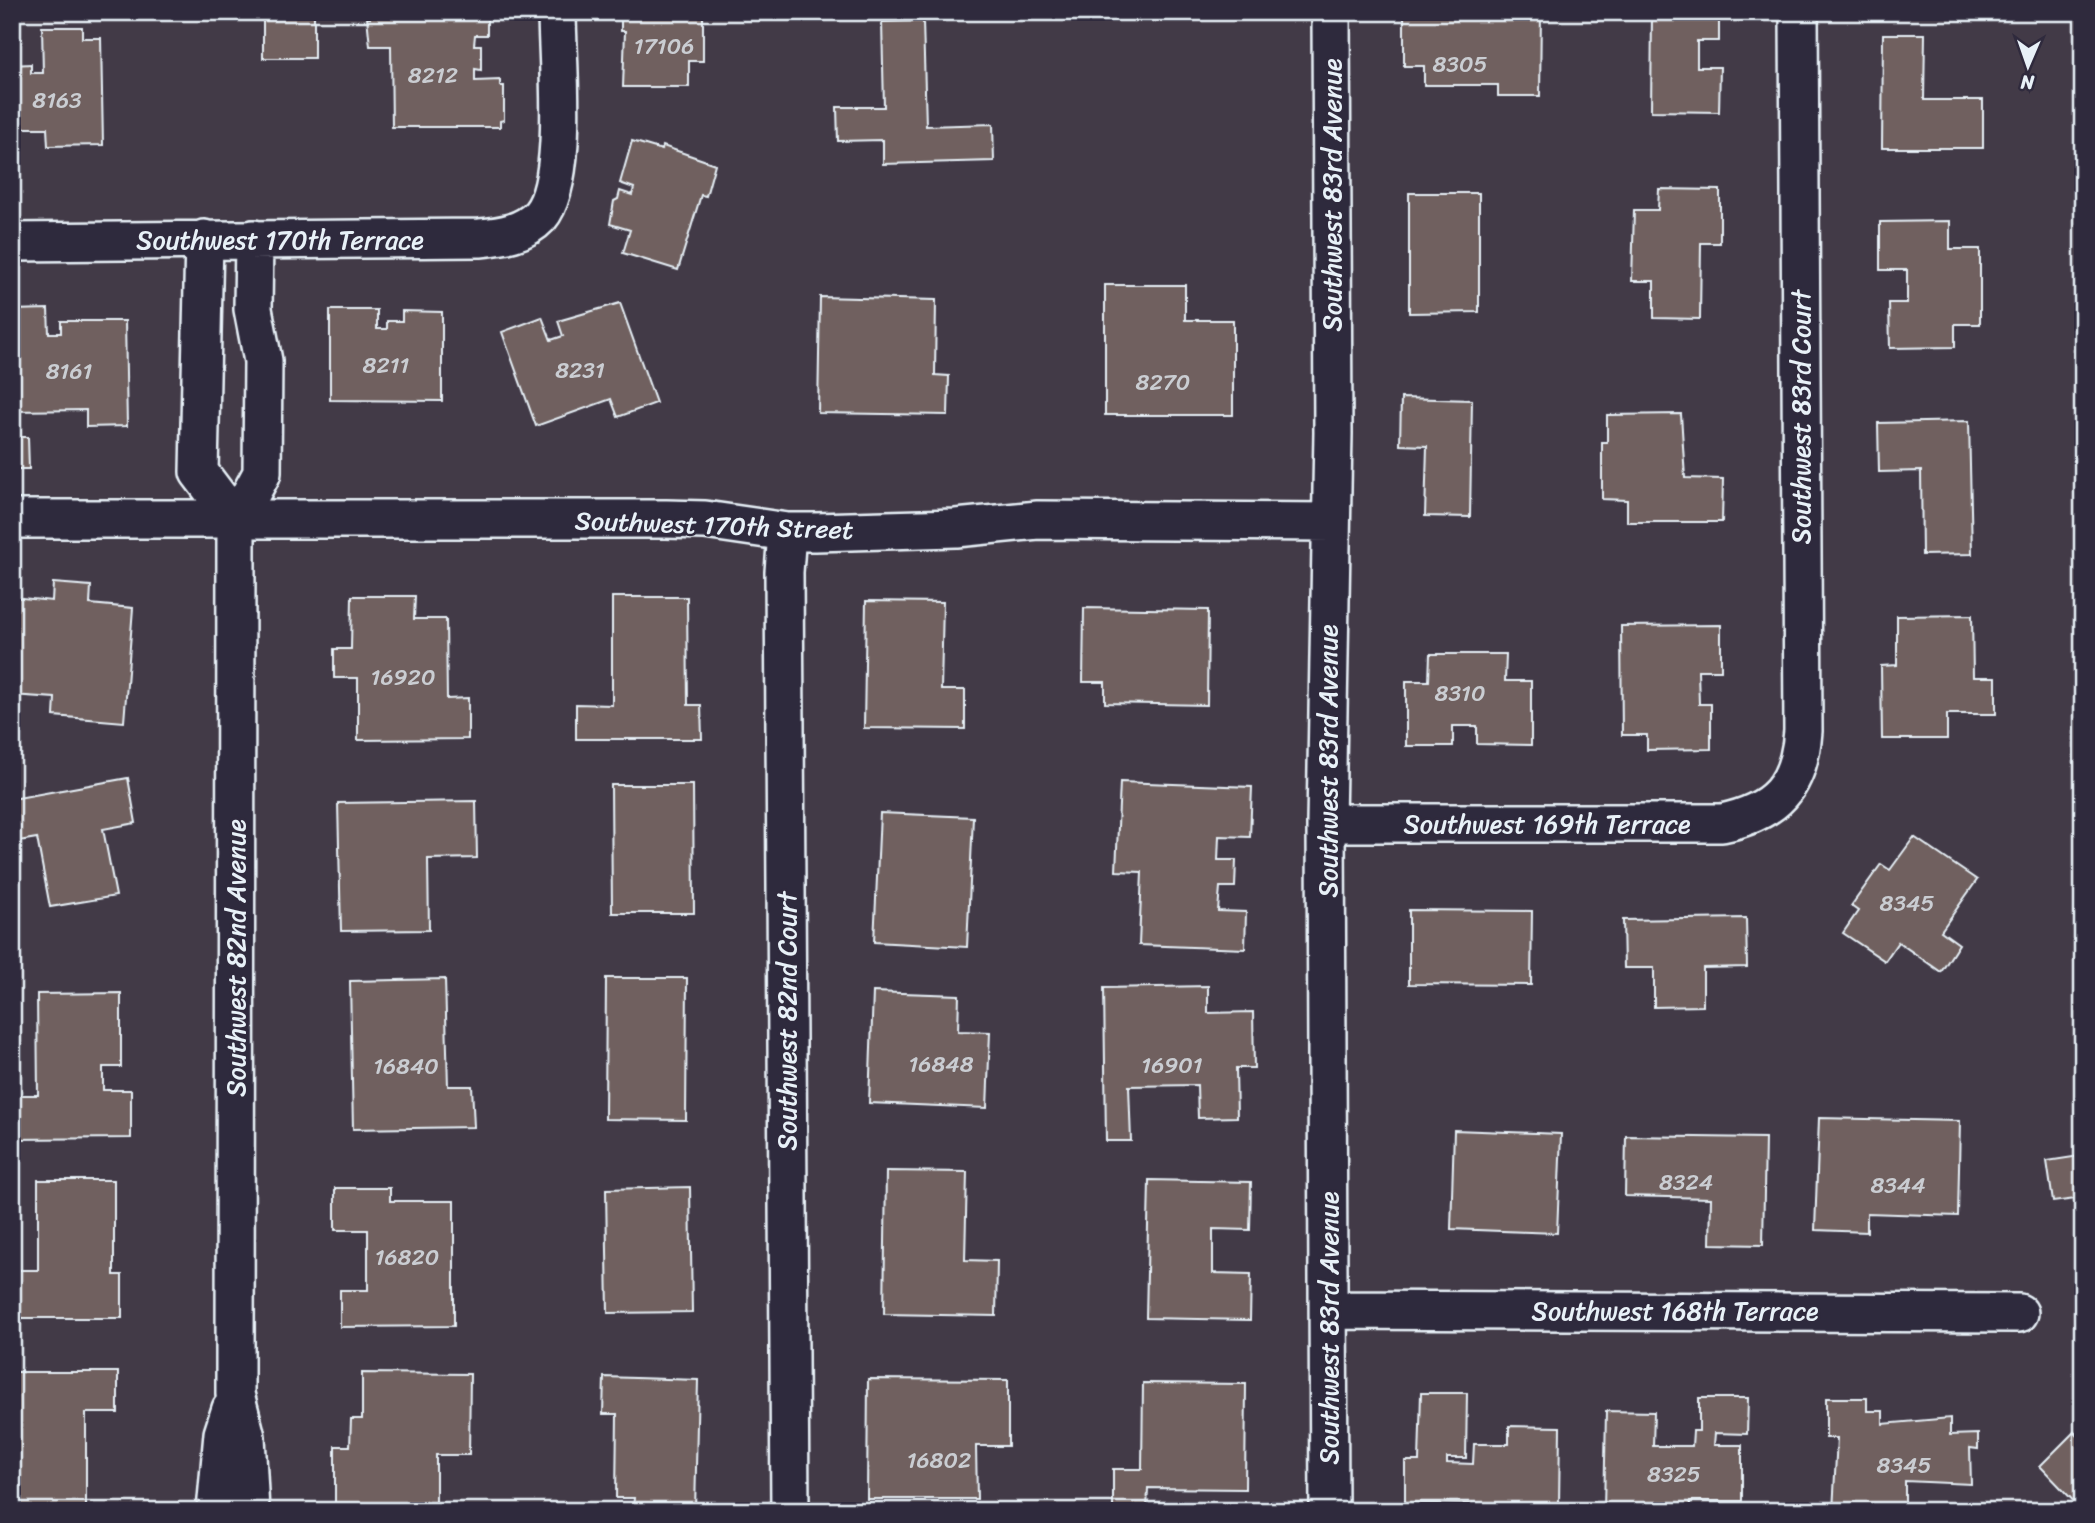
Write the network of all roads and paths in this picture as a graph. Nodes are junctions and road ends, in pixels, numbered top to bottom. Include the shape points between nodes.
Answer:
1 (557, 12) edge
2 (1331, 12) edge
3 (1799, 12) edge
4 (204, 239) junction
5 (254, 239) junction
6 (12, 242) edge
7 (12, 519) edge
8 (236, 521) junction
9 (1331, 522) junction
10 (787, 532) junction
11 (1765, 808) joint
12 (1326, 823) junction
13 (1330, 1310) junction
14 (2019, 1313) dead end
15 (236, 1394) junction
16 (216, 1511) edge
17 (250, 1511) edge
18 (790, 1511) edge
19 (1329, 1511) edge

1 - 5 street, Southwest 170th Terrace via 557,180 541,215 526,228 480,238
2 - 9 street, Southwest 83rd Avenue
3 - 11 street, Southwest 83rd Court via 1803,731 1793,777
4 - 5 street, Southwest 170th Terrace
4 - 6 street, Southwest 170th Terrace
4 - 8 street via 199,472
5 - 8 street, Southwest 82nd Avenue via 253,309 263,361 262,473
7 - 8 street, Southwest 170th Street
8 - 10 street, Southwest 170th Street via 705,520
8 - 15 street, Southwest 82nd Avenue
9 - 10 street, Southwest 170th Street via 1038,520 956,528
9 - 12 street, Southwest 83rd Avenue
10 - 18 street, Southwest 82nd Court
11 - 12 street, Southwest 169th Terrace via 1749,817 1689,825
12 - 13 street, Southwest 83rd Avenue
13 - 14 street, Southwest 168th Terrace
13 - 19 street, Southwest 83rd Avenue
15 - 16 street, Southwest 82nd Avenue via 223,1434
15 - 17 street, Southwest 82nd Avenue via 246,1437

